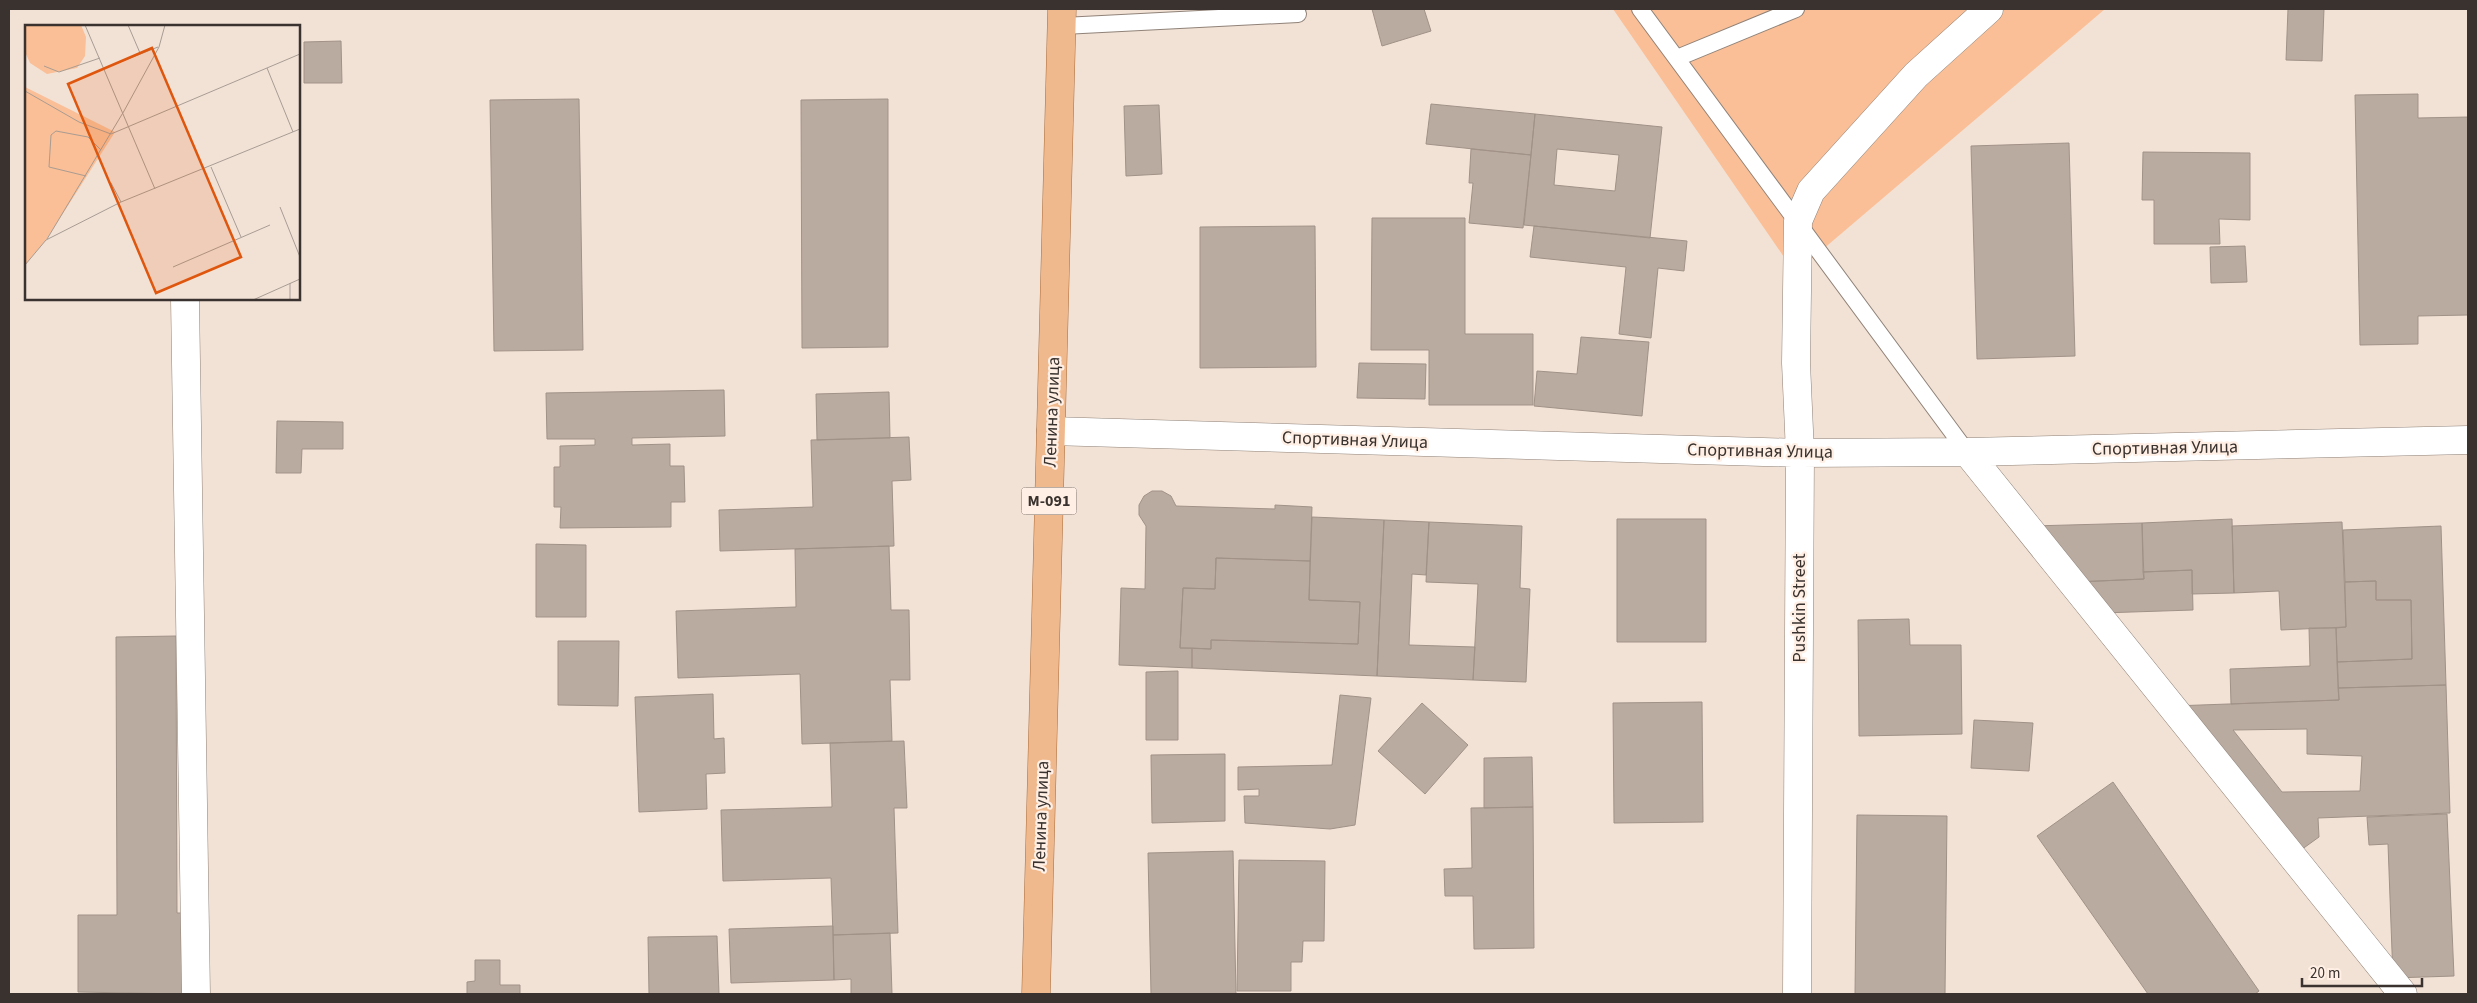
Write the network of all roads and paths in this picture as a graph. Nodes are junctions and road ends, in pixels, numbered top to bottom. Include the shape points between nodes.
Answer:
1 (1640, 9) edge
2 (1796, 9) edge
3 (1989, 9) edge
4 (1298, 14) dead end
5 (1062, 18) edge
6 (1677, 58) junction
7 (1798, 222) junction
8 (185, 300) edge
9 (1051, 431) junction
10 (2468, 440) edge
11 (1968, 452) junction
12 (1800, 453) junction
13 (196, 994) edge
14 (1036, 994) edge
15 (1797, 994) edge
16 (2403, 994) edge

1 - 6 lane
2 - 6 lane
3 - 7 street via 1916,75 1817,184
4 - 5 lane
5 - 9 main road, Ленина улица / М-091
6 - 7 lane
7 - 11 lane
7 - 12 street, Pushkin Street via 1796,363
8 - 13 street
9 - 12 street, Спортивная Улица
9 - 14 main road, Ленина улица / М-091
10 - 11 street, Спортивная Улица
11 - 12 street, Спортивная Улица
11 - 16 street
12 - 15 street, Pushkin Street

